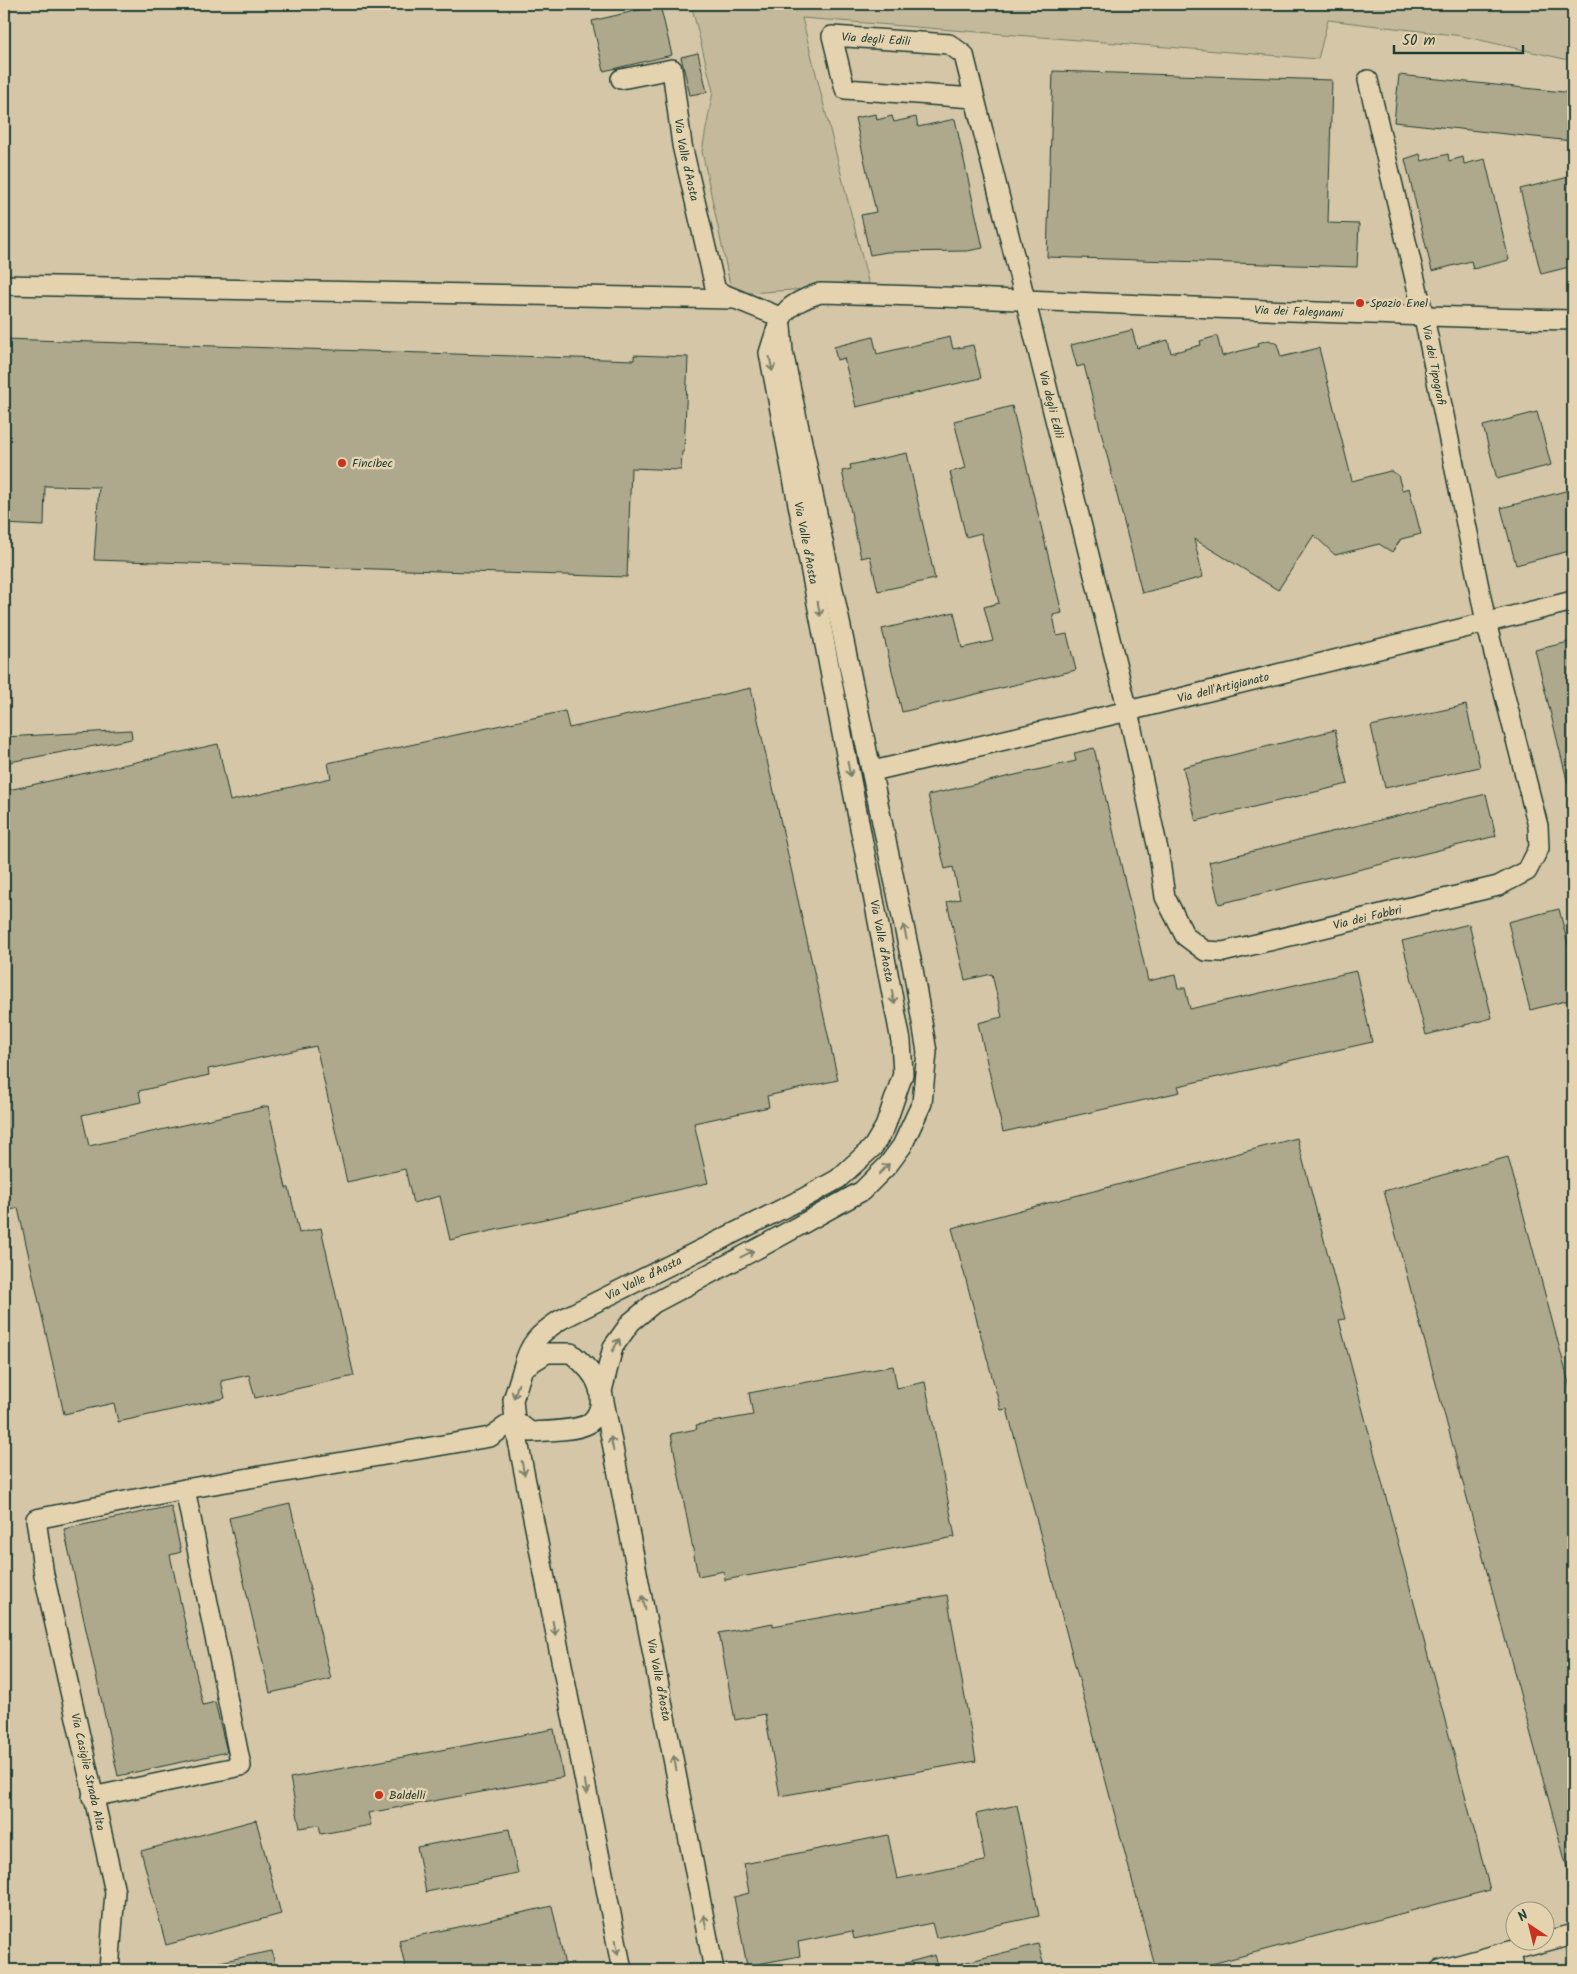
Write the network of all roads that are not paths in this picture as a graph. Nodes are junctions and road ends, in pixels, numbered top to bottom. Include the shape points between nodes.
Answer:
1 (621, 79) dead end
2 (1368, 80) dead end
3 (974, 98) junction
4 (4, 285) edge
5 (734, 299) junction
6 (1024, 299) junction
7 (780, 317) junction
8 (1424, 317) junction
9 (1573, 320) edge
10 (1573, 601) edge
11 (1486, 622) junction
12 (1128, 711) junction
13 (873, 771) junction
14 (523, 1368) junction
15 (602, 1391) junction
16 (515, 1420) junction
17 (185, 1489) junction
18 (92, 1797) junction
19 (1573, 1934) edge
20 (1511, 1961) edge
21 (109, 1970) edge
22 (622, 1970) edge
23 (714, 1970) edge
24 (1440, 1970) edge

1 - 5 street, Via Valle d'Aosta via 672,69 682,145 716,292
2 - 8 street, Via dei Tipografi
3 - 3 street, Via degli Edili via 964,55 949,44 832,36 845,89
3 - 6 street, Via degli Edili
4 - 5 street
5 - 7 street, Via Valle d'Aosta
6 - 7 street via 820,293 796,301
6 - 8 street, Via dei Falegnami
6 - 12 street, Via degli Edili
7 - 13 street, Via Valle d'Aosta via 784,352
7 -> 14 street, Via Valle d'Aosta via 769,353 901,1040 903,1074 885,1127 873,1146 838,1179 560,1320 542,1332 528,1349
8 - 9 street, Via dei Falegnami
8 - 11 street, Via dei Tipografi
10 - 11 street, Via dell'Artigianato
11 - 12 street, Via dell'Artigianato
11 - 12 street, Via dei Fabbri via 1539,834 1539,848 1528,871 1498,886 1223,952 1206,951 1185,936 1165,897 1159,854
12 - 13 street, Via dell'Artigianato
15 -> 13 street, Via Valle d'Aosta via 613,1348 631,1322 654,1303 862,1191 902,1146 922,1103 927,1052
14 - 15 street, Via Valle d'Aosta via 547,1353 571,1353 589,1368
14 -> 16 street, Via Valle d'Aosta via 513,1400
15 - 16 street, Via Valle d'Aosta via 599,1412 588,1424 557,1431 530,1432
23 -> 15 street, Via Valle d'Aosta
16 - 17 street via 490,1437
16 -> 22 street, Via Valle d'Aosta
17 - 18 street via 240,1766
17 - 18 street, Via Casiglie Strada Alta via 36,1519 44,1575
18 - 21 street, Via Casiglie Strada Alta via 115,1892
19 - 20 street
20 - 24 street

